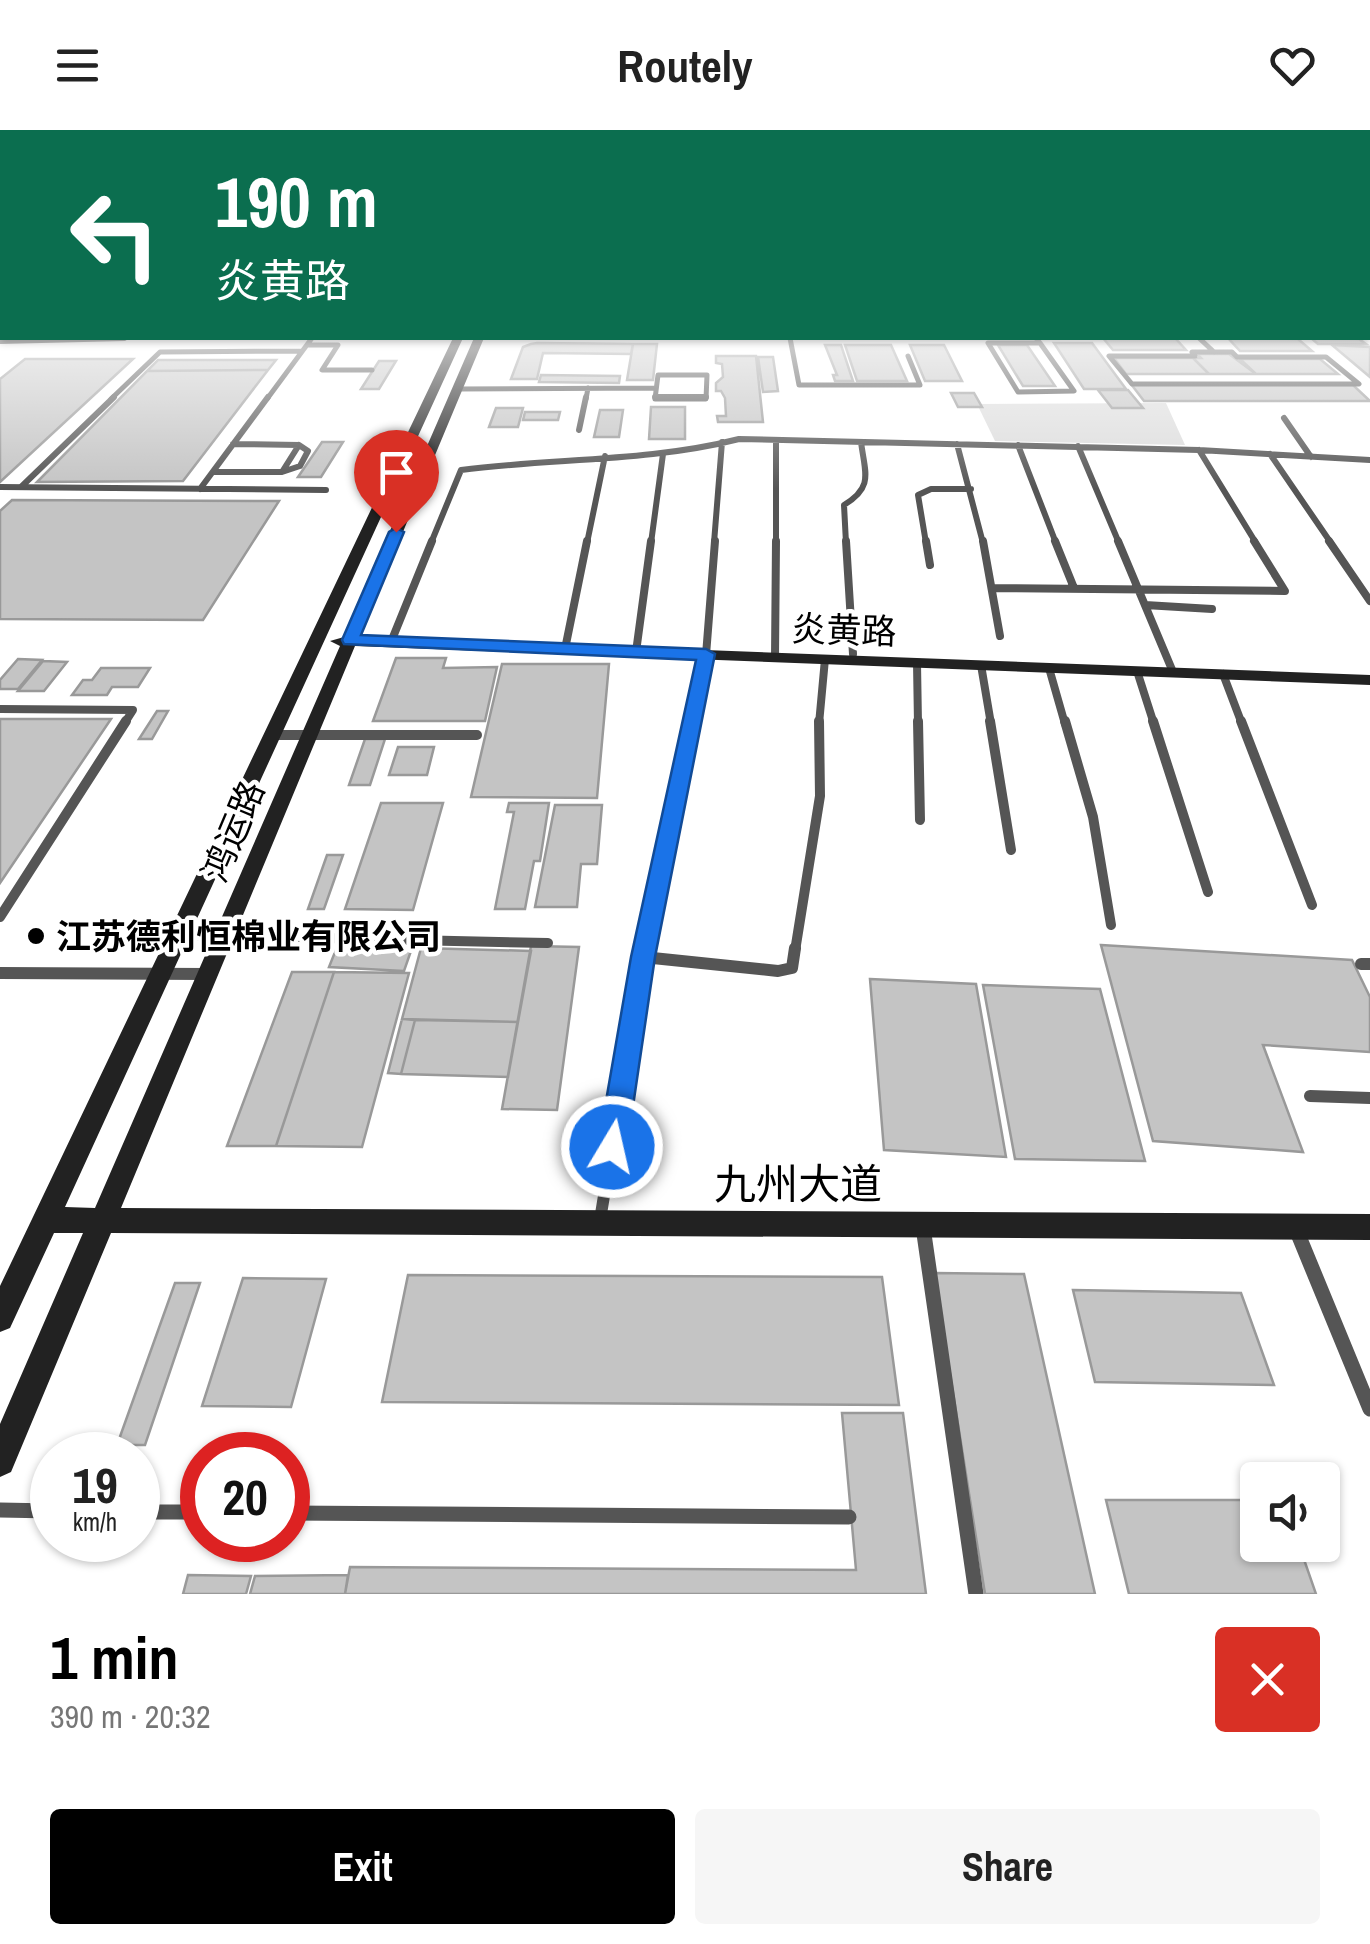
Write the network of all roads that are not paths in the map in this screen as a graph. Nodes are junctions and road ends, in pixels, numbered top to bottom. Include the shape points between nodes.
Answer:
1 (160, 352) edge
2 (301, 352) edge
3 (333, 352) edge
4 (451, 352) edge
5 (473, 352) edge
6 (792, 352) edge
7 (994, 352) edge
8 (1047, 352) edge
9 (1192, 352) edge
10 (1232, 352) edge
11 (908, 356) dead end
12 (372, 370) dead end
13 (588, 388) junction
14 (656, 388) junction
15 (457, 389) junction
16 (1284, 418) dead end
17 (579, 430) dead end
18 (776, 440) junction
19 (722, 442) junction
20 (860, 442) junction
21 (233, 444) junction
22 (957, 444) junction
23 (1018, 445) junction
24 (1078, 446) junction
25 (1198, 450) junction
26 (663, 454) junction
27 (1270, 454) junction
28 (605, 456) junction
29 (1311, 457) junction
30 (1370, 460) edge
31 (212, 472) junction
32 (0, 487) edge
33 (21, 487) junction
34 (200, 489) junction
35 (971, 489) junction
36 (326, 490) dead end
37 (930, 564) dead end
38 (994, 588) junction
39 (1074, 588) junction
40 (1138, 588) junction
41 (1370, 601) edge
42 (1145, 605) junction
43 (1212, 609) dead end
44 (1000, 636) dead end
45 (350, 640) junction
46 (391, 642) junction
47 (316, 643) junction
48 (565, 649) junction
49 (636, 652) junction
50 (706, 654) junction
51 (853, 654) dead end
52 (775, 658) junction
53 (825, 659) junction
54 (917, 663) junction
55 (982, 665) junction
56 (1049, 668) junction
57 (1137, 671) junction
58 (1172, 672) junction
59 (1223, 674) junction
60 (1370, 680) edge
61 (0, 709) edge
62 (477, 734) dead end
63 (273, 735) junction
64 (309, 735) junction
65 (920, 820) dead end
66 (1011, 850) dead end
67 (1208, 892) dead end
68 (1312, 905) dead end
69 (0, 918) edge
70 (1111, 925) dead end
71 (178, 934) junction
72 (224, 935) junction
73 (548, 942) dead end
74 (643, 957) junction
75 (0, 972) edge
76 (162, 973) junction
77 (207, 974) junction
78 (1310, 1096) dead end
79 (1370, 1098) edge
80 (46, 1220) junction
81 (102, 1220) junction
82 (600, 1223) junction
83 (923, 1224) junction
84 (1295, 1226) junction
85 (1370, 1226) edge
86 (0, 1318) edge
87 (1370, 1409) edge
88 (0, 1461) edge
89 (0, 1510) edge
90 (30, 1511) edge
91 (310, 1512) edge
92 (849, 1517) dead end
93 (976, 1594) edge

1 - 33 lane
2 - 21 lane
3 - 12 lane via 322,370
4 - 47 street, 鸿运路
5 - 15 street, 鸿运路
6 - 11 lane via 798,385 920,385
7 - 8 lane via 1018,392 1074,392
9 - 10 lane via 1196,356 1110,356 1132,384 1360,384 1326,357
13 - 14 lane
13 - 15 lane
13 - 17 lane
14 - 14 lane via 654,399 706,399 707,376 658,375
15 - 45 street, 鸿运路
16 - 29 lane
18 - 19 lane
18 - 20 lane
18 - 52 lane
19 - 26 lane
19 - 50 lane
20 - 22 lane
20 - 51 lane via 866,483 844,505
21 - 31 lane
21 - 31 lane via 299,445 308,451 300,466 282,472
22 - 23 lane
22 - 35 lane
23 - 24 lane
23 - 39 lane
24 - 25 lane
24 - 40 lane
25 - 27 lane
25 - 40 lane via 1285,591
26 - 28 lane
26 - 49 lane
27 - 29 lane
27 - 41 lane
28 - 46 lane via 461,470
28 - 48 lane
29 - 30 lane
31 - 34 lane
32 - 33 lane
33 - 34 lane
34 - 36 lane
35 - 37 lane via 931,488 918,495
35 - 38 lane
38 - 39 lane
38 - 44 lane
39 - 40 lane
40 - 42 lane
42 - 43 lane
42 - 58 lane
45 - 46 street, 炎黄路
45 - 47 street, 炎黄路
45 - 64 street, 鸿运路
46 - 48 street, 炎黄路
47 - 63 street, 鸿运路
48 - 49 street, 炎黄路
49 - 50 street, 炎黄路
50 - 52 street, 炎黄路
50 - 74 lane
52 - 53 street, 炎黄路
53 - 54 street, 炎黄路
53 - 74 lane via 820,796 792,968
54 - 55 street, 炎黄路
54 - 65 lane
55 - 56 street, 炎黄路
55 - 66 lane
56 - 57 street, 炎黄路
56 - 70 lane via 1093,817
57 - 58 street, 炎黄路
57 - 67 lane
58 - 59 street, 炎黄路
59 - 60 street, 炎黄路
59 - 68 lane
61 - 69 lane via 133,710
62 - 64 lane
63 - 64 lane
63 - 71 street, 鸿运路
64 - 72 street, 鸿运路
71 - 72 lane
71 - 76 street, 鸿运路
72 - 73 lane
72 - 77 street, 鸿运路
74 - 82 lane
75 - 76 lane
76 - 77 lane
76 - 80 street, 鸿运路
77 - 81 street, 鸿运路
78 - 79 lane
80 - 81 street, 九州大道
80 - 86 street, 鸿运路
81 - 82 street, 九州大道
81 - 88 street, 鸿运路
82 - 83 street, 九州大道
83 - 84 street, 九州大道
83 - 93 lane
84 - 85 street, 九州大道
84 - 87 lane
89 - 90 lane
91 - 92 lane

